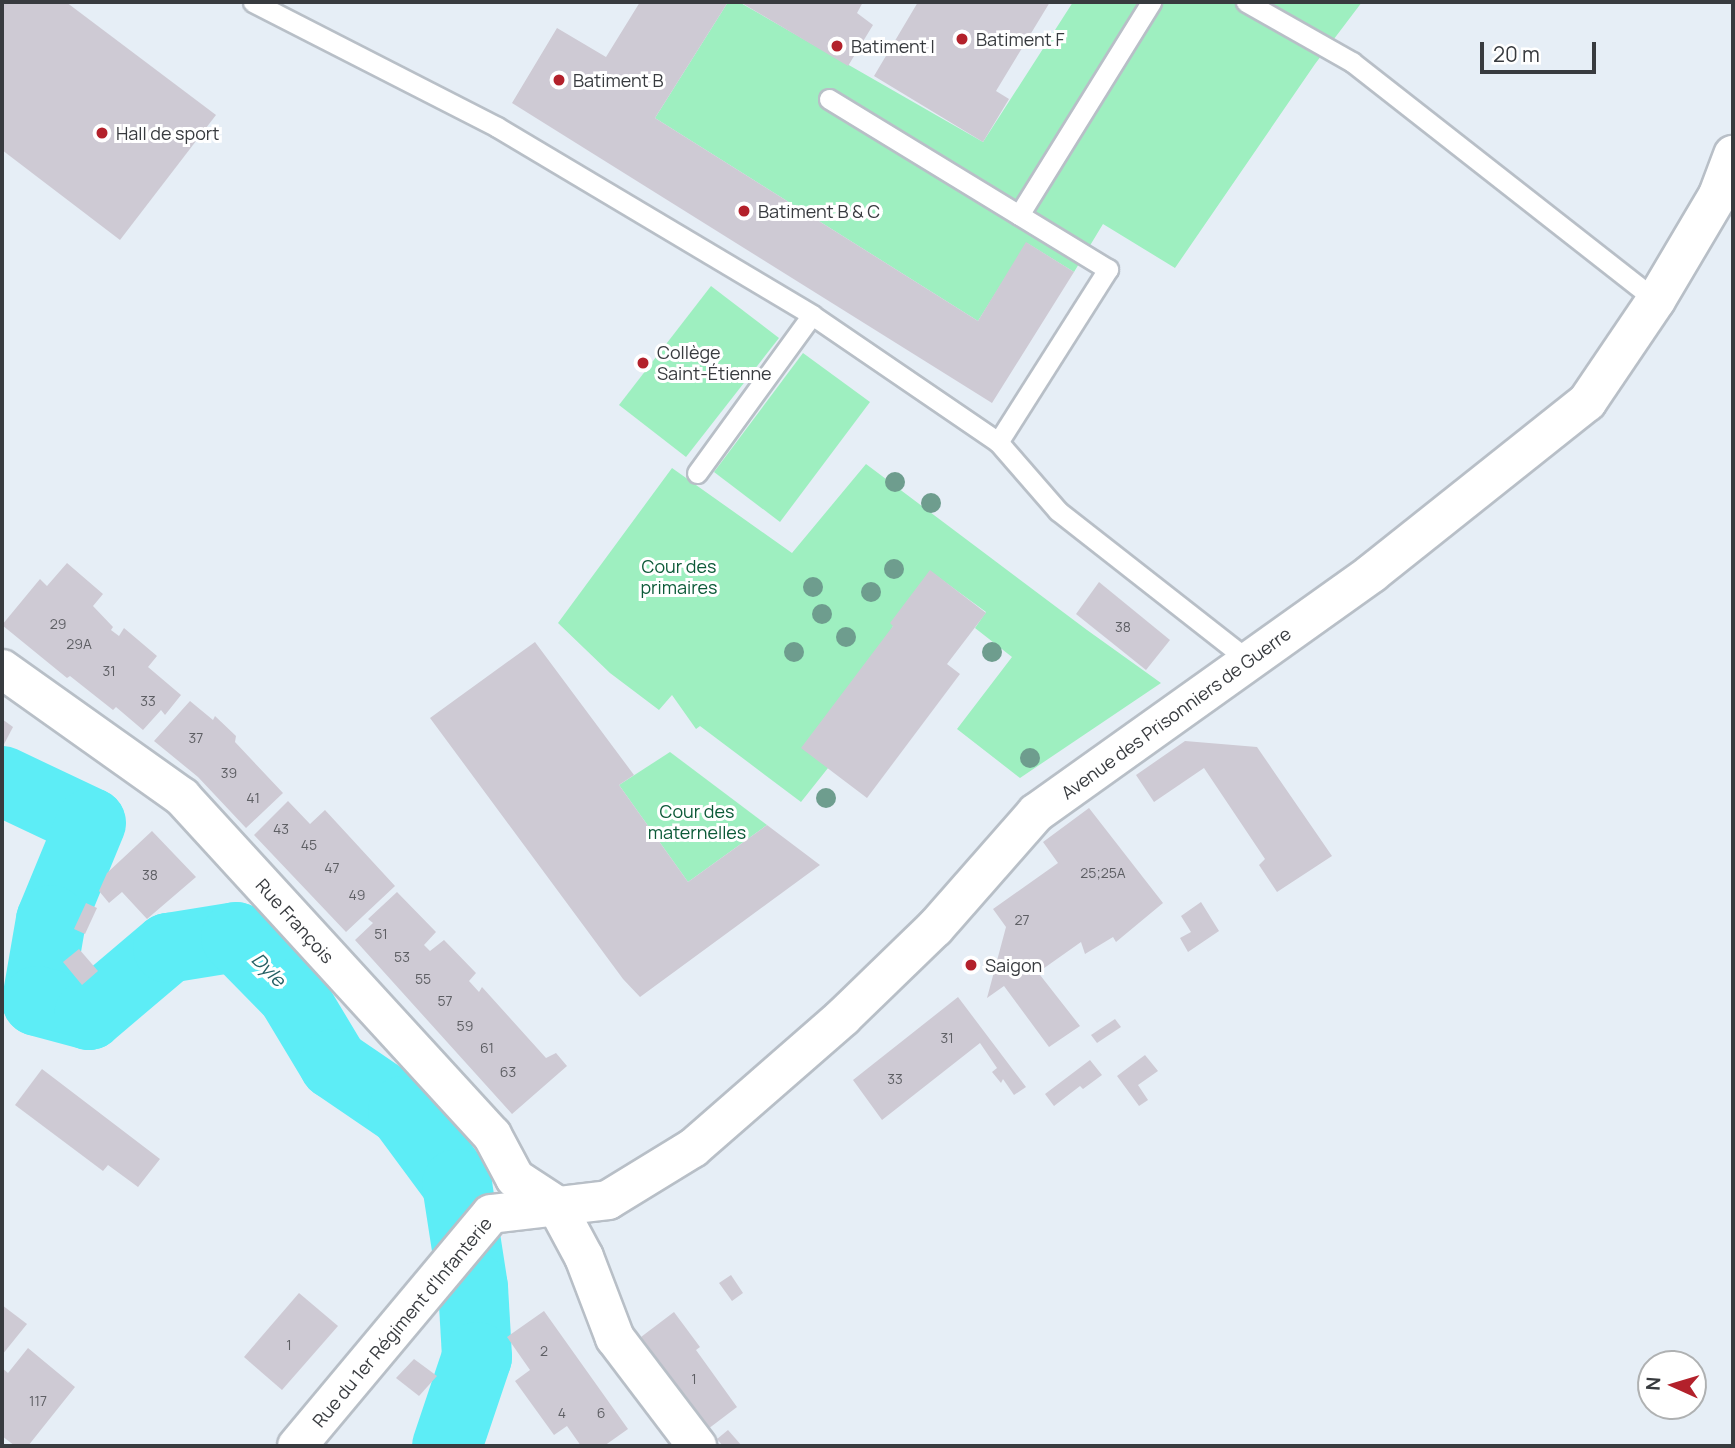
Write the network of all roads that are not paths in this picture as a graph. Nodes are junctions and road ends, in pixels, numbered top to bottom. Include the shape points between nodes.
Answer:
1 (253, 2) edge
2 (1151, 2) edge
3 (1246, 2) edge
4 (829, 99) dead end
5 (1733, 155) edge
6 (1019, 215) junction
7 (1656, 300) junction
8 (811, 315) junction
9 (998, 442) junction
10 (698, 473) dead end
11 (1248, 660) junction
12 (2, 669) edge
13 (556, 1205) junction
14 (297, 1446) edge
15 (697, 1446) edge

1 - 8 lane via 497,127
2 - 6 lane
3 - 7 lane via 1352,62
4 - 6 lane
5 - 7 street, Avenue des Prisonniers de Guerre via 1718,195
6 - 9 lane via 1108,269
7 - 11 street, Avenue des Prisonniers de Guerre via 1587,402 1372,573
8 - 9 lane
8 - 10 lane
9 - 11 lane via 1058,511
11 - 13 street, Avenue des Prisonniers de Guerre via 1036,813 935,928 844,1017 693,1148 608,1200
12 - 13 street, Rue François via 182,797 492,1135 515,1178
13 - 14 street, Rue du 1er Régiment d'Infanterie via 491,1214
13 - 15 street via 584,1257 615,1338

